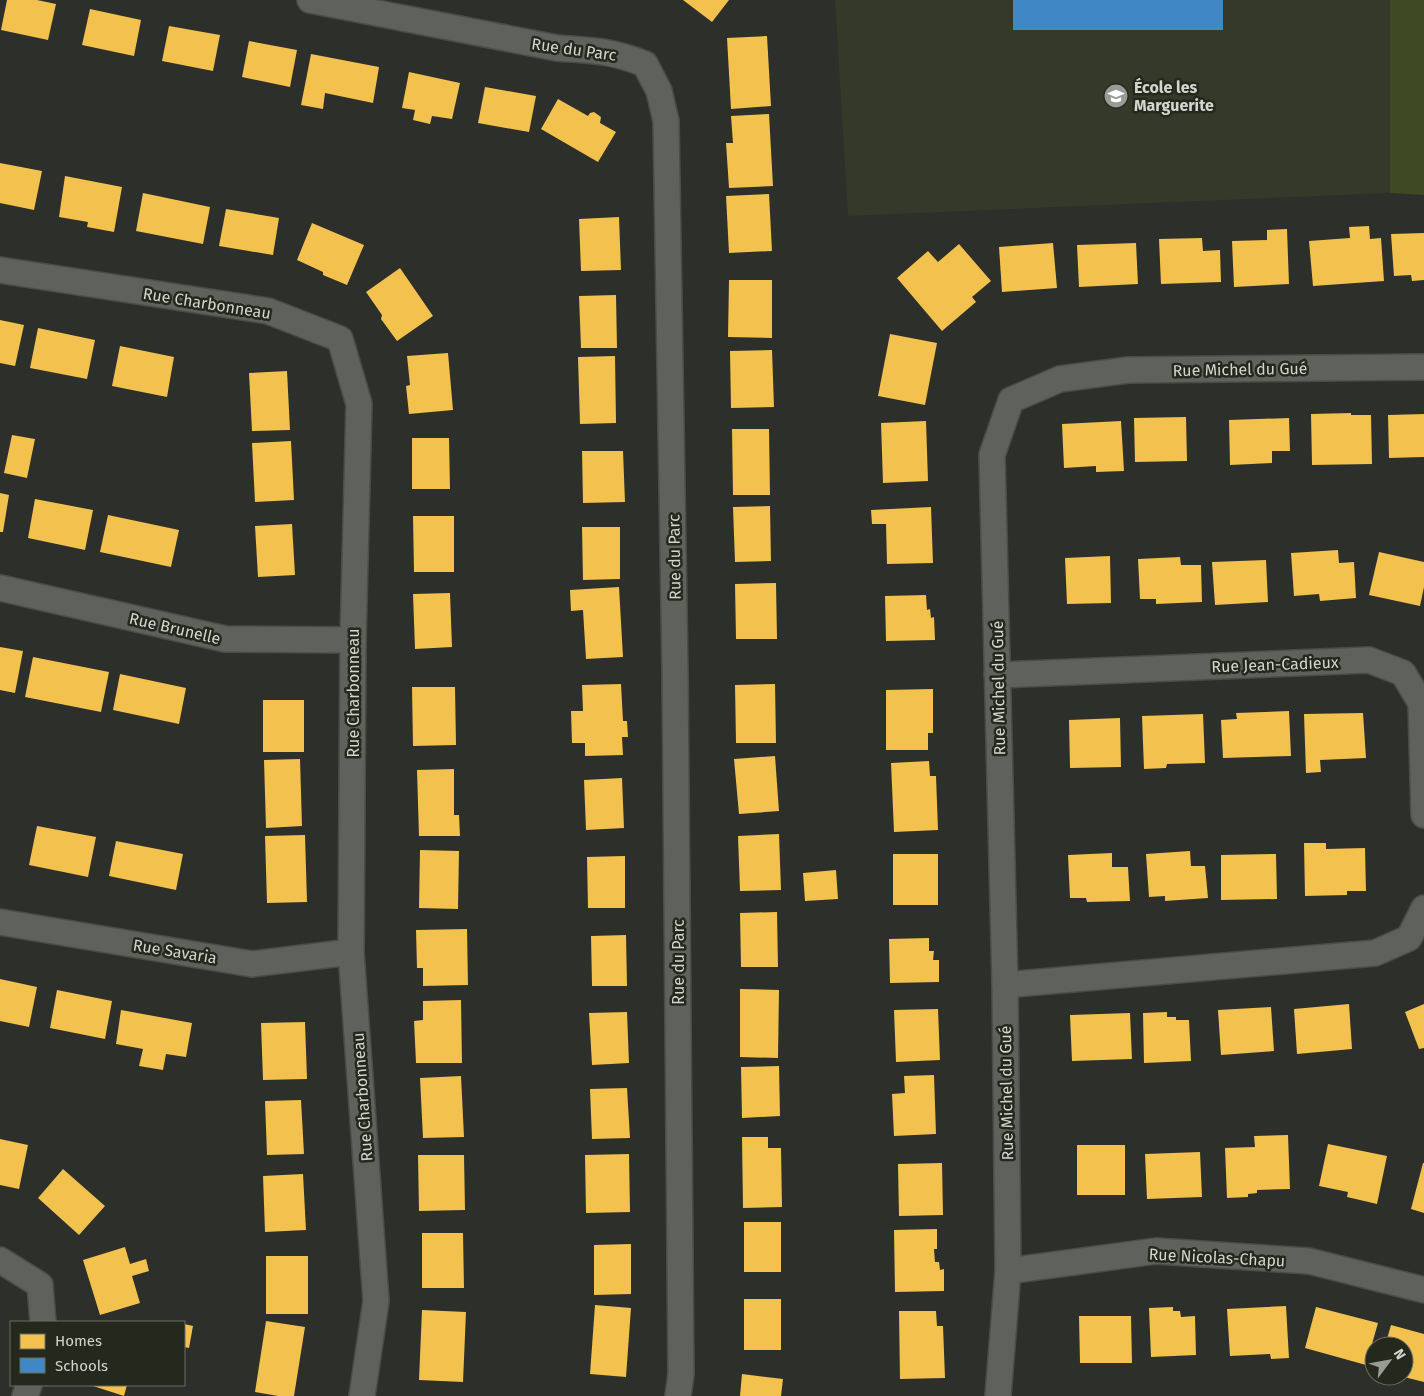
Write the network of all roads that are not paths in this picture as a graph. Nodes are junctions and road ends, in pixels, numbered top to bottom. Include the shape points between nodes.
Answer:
1 (310, 0) edge
2 (0, 270) edge
3 (1424, 367) edge
4 (0, 588) edge
5 (353, 640) junction
6 (997, 675) junction
7 (1424, 815) edge
8 (1424, 908) edge
9 (0, 922) edge
10 (351, 952) junction
11 (1005, 985) junction
12 (0, 1260) edge
13 (1008, 1271) junction
14 (1424, 1290) edge
15 (43, 1321) edge
16 (362, 1396) edge
17 (678, 1396) edge
18 (998, 1396) edge

1 - 17 street, Rue du Parc via 557,48 622,55 645,64 659,91 666,121 675,660 681,1374
2 - 5 street, Rue Charbonneau via 268,311 340,339 358,404
3 - 6 street, Rue Michel du Gué via 1128,370 1060,379 1011,400 992,455
4 - 5 street, Rue Brunelle via 225,639
5 - 10 street, Rue Charbonneau
6 - 7 street, Rue Jean-Cadieux via 1369,660 1403,673 1421,703
6 - 11 street, Rue Michel du Gué
8 - 11 street via 1409,938 1375,953
9 - 10 street, Rue Savaria via 252,964
10 - 16 street, Rue Charbonneau via 376,1301
11 - 13 street, Rue Michel du Gué
12 - 15 street via 40,1285
13 - 14 street, Rue Nicolas-Chapu via 1156,1251 1309,1261
13 - 18 street, Rue Michel du Gué

